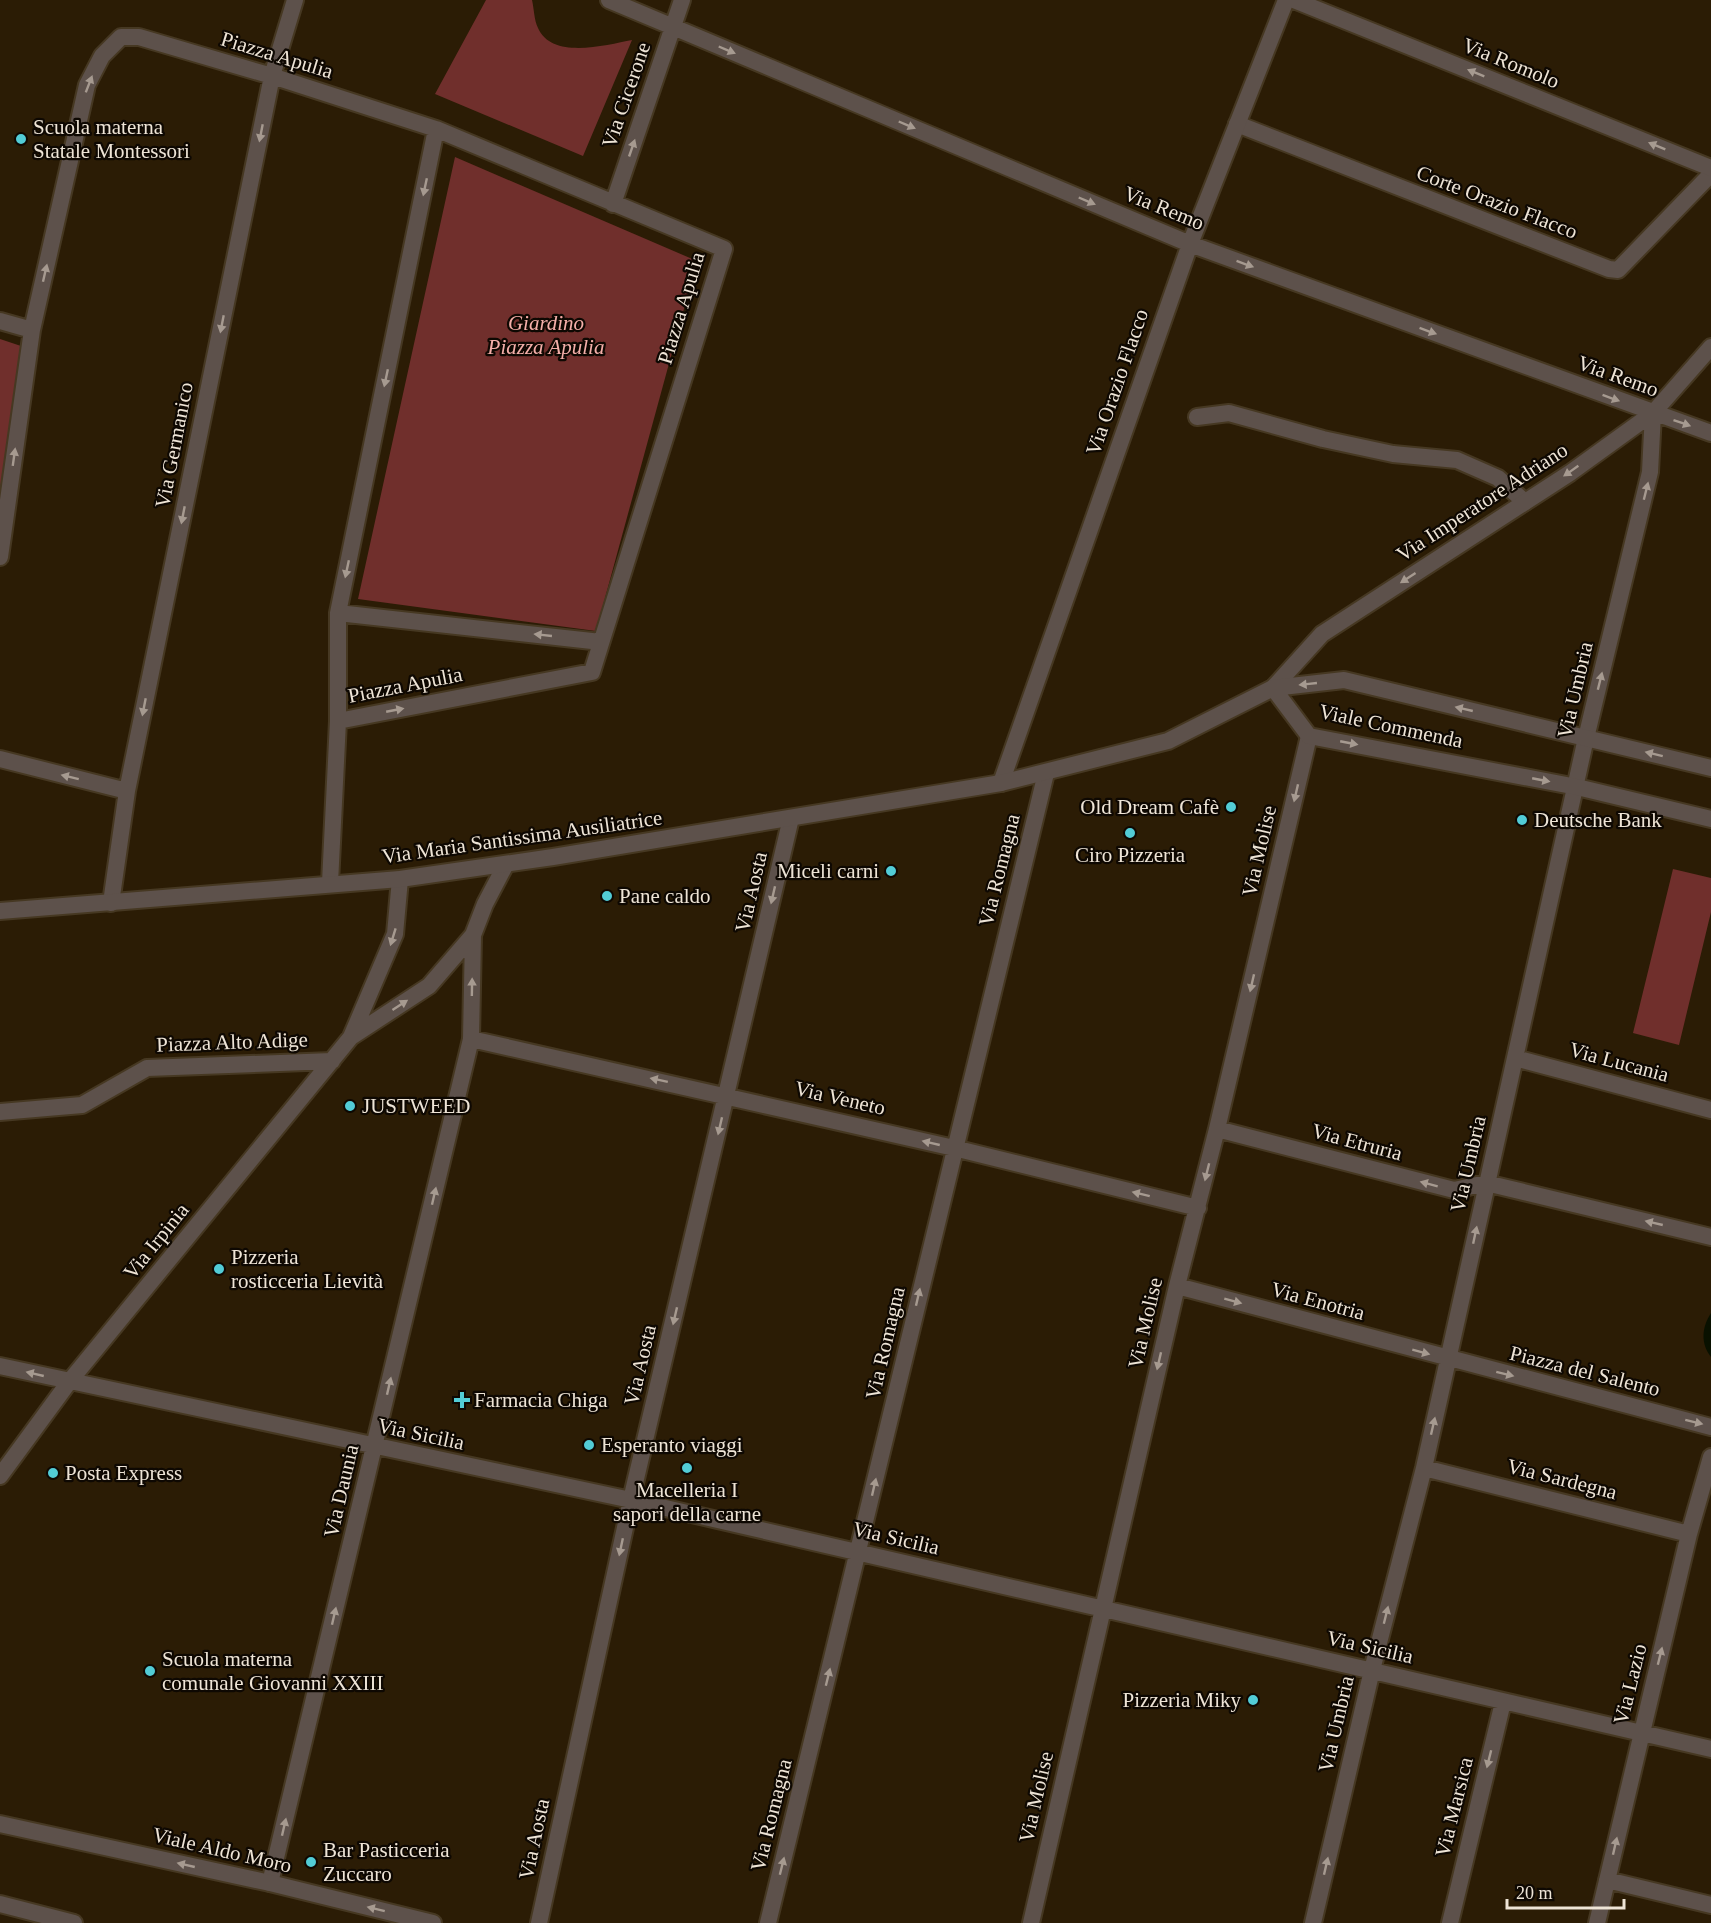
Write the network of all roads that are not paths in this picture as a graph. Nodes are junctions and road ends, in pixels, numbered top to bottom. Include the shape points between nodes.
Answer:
1 (295, 0) edge
2 (609, 0) edge
3 (682, 0) edge
4 (1286, 0) edge
5 (1294, 0) edge
6 (673, 28) junction
7 (272, 76) junction
8 (1237, 124) junction
9 (436, 129) junction
10 (1711, 168) edge
11 (1711, 174) edge
12 (613, 204) junction
13 (1190, 244) junction
14 (0, 321) edge
15 (32, 330) junction
16 (1711, 347) edge
17 (1653, 412) junction
18 (1197, 417) dead end
19 (1711, 433) edge
20 (1525, 502) junction
21 (0, 556) edge
22 (338, 613) junction
23 (601, 642) junction
24 (1273, 688) junction
25 (338, 721) junction
26 (1309, 736) junction
27 (1586, 738) junction
28 (0, 759) edge
29 (1711, 768) edge
30 (1046, 773) junction
31 (1001, 783) junction
32 (1577, 787) junction
33 (127, 791) junction
34 (791, 818) junction
35 (1711, 819) edge
36 (506, 864) junction
37 (400, 879) junction
38 (330, 883) junction
39 (111, 903) junction
40 (0, 911) edge
41 (473, 935) junction
42 (351, 1037) junction
43 (471, 1039) junction
44 (1515, 1058) junction
45 (332, 1061) junction
46 (728, 1095) junction
47 (1711, 1110) edge
48 (0, 1112) edge
49 (1218, 1129) junction
50 (954, 1148) junction
51 (1486, 1183) junction
52 (1198, 1208) junction
53 (1711, 1237) edge
54 (1177, 1286) junction
55 (1449, 1359) junction
56 (0, 1366) edge
57 (69, 1382) junction
58 (1711, 1427) edge
59 (375, 1447) junction
60 (1711, 1457) edge
61 (1424, 1468) junction
62 (0, 1476) edge
63 (631, 1500) junction
64 (1689, 1534) junction
65 (858, 1552) junction
66 (1102, 1607) junction
67 (1372, 1670) junction
68 (1503, 1702) junction
69 (1641, 1733) junction
70 (1711, 1749) edge
71 (0, 1824) edge
72 (1607, 1880) junction
73 (270, 1883) junction
74 (0, 1904) edge
75 (1711, 1905) edge
76 (74, 1923) edge
77 (433, 1923) edge
78 (539, 1923) edge
79 (768, 1923) edge
80 (1031, 1923) edge
81 (1313, 1923) edge
82 (1449, 1923) edge
83 (1597, 1923) edge

1 - 7 street, Via Germanico
2 - 6 street, Via Remo
3 - 6 street, Via Cicerone
4 - 8 street, Via Orazio Flacco
10 -> 5 street, Via Romolo
12 -> 6 street, Via Cicerone
6 -> 13 street, Via Remo
7 - 9 street, Piazza Apulia
15 -> 7 street, Piazza Apulia via 87,85 102,56 121,37 139,37
7 -> 33 street, Via Germanico
8 - 11 street, Corte Orazio Flacco via 1618,270
8 - 13 street, Via Orazio Flacco
9 - 12 street, Piazza Apulia
9 -> 22 street, Piazza Apulia
12 - 23 street, Piazza Apulia via 724,249
13 -> 17 street, Via Remo
13 - 31 street, Via Orazio Flacco
14 - 15 street
21 -> 15 street
16 - 17 street, Via Imperatore Adriano
17 -> 19 street, Via Remo
17 -> 20 street, Via Imperatore Adriano
27 -> 17 street, Via Umbria via 1650,472
18 - 20 street via 1228,413 1393,454 1457,460 1498,478
20 -> 24 street, Via Imperatore Adriano via 1322,634
23 -> 22 street
22 - 25 street, Piazza Apulia
25 -> 23 street, Piazza Apulia via 592,672
24 - 26 street, Viale Commenda
27 -> 24 street, Viale Commenda via 1344,680
24 - 30 street, Via Maria Santissima Ausiliatrice via 1168,741
25 - 38 street, Piazza Apulia
26 -> 32 street, Viale Commenda
26 -> 49 street, Via Molise
29 -> 27 street, Viale Commenda
27 - 32 street, Via Umbria
33 -> 28 street
30 - 31 street, Via Maria Santissima Ausiliatrice
30 - 50 street, Via Romagna
31 - 34 street, Via Maria Santissima Ausiliatrice
32 - 35 street, Viale Commenda
32 - 44 street, Via Umbria
33 - 39 street, Via Germanico
34 - 36 street, Via Maria Santissima Ausiliatrice
34 -> 46 street, Via Aosta
36 - 37 street, Via Maria Santissima Ausiliatrice
36 - 41 street
37 - 38 street, Via Maria Santissima Ausiliatrice
37 -> 42 street via 395,934
38 - 39 street, Via Maria Santissima Ausiliatrice
39 - 40 street, Via Maria Santissima Ausiliatrice
42 -> 41 street via 429,986
43 -> 41 street, Via Daunia
42 - 45 street, Via Irpinia
46 -> 43 street, Via Veneto
59 -> 43 street, Via Daunia
44 - 47 street, Via Lucania
44 - 51 street, Via Umbria
45 - 48 street, Piazza Alto Adige via 147,1068 82,1105
45 - 57 street, Via Irpinia
50 -> 46 street, Via Veneto
46 -> 63 street, Via Aosta
51 -> 49 street, Via Etruria via 1454,1190
49 -> 52 street, Via Molise
52 -> 50 street, Via Veneto
65 -> 50 street, Via Romagna
53 -> 51 street
55 -> 51 street, Via Umbria
52 - 54 street, Via Molise
54 -> 55 street, Via Enotria
54 -> 66 street, Via Molise
55 -> 58 street, Piazza del Salento
61 -> 55 street, Via Umbria
57 -> 56 street
57 - 59 street, Via Sicilia
57 - 62 street, Via Irpinia
59 - 63 street, Via Sicilia
73 -> 59 street, Via Daunia
60 - 64 street, Via Lazio
61 - 64 street, Via Sardegna
67 -> 61 street, Via Umbria
63 - 65 street, Via Sicilia
63 -> 78 street, Via Aosta
69 -> 64 street, Via Lazio
65 - 66 street, Via Sicilia
79 -> 65 street, Via Romagna
66 - 67 street, Via Sicilia
66 - 80 street, Via Molise
67 - 68 street, Via Sicilia
81 -> 67 street, Via Umbria
68 - 69 street, Via Sicilia
68 -> 82 street, Via Marsica
69 - 70 street, Via Sicilia
72 -> 69 street, Via Lazio
73 -> 71 street, Viale Aldo Moro
72 - 75 street
72 - 83 street, Via Lazio
77 -> 73 street, Viale Aldo Moro
74 - 76 street

